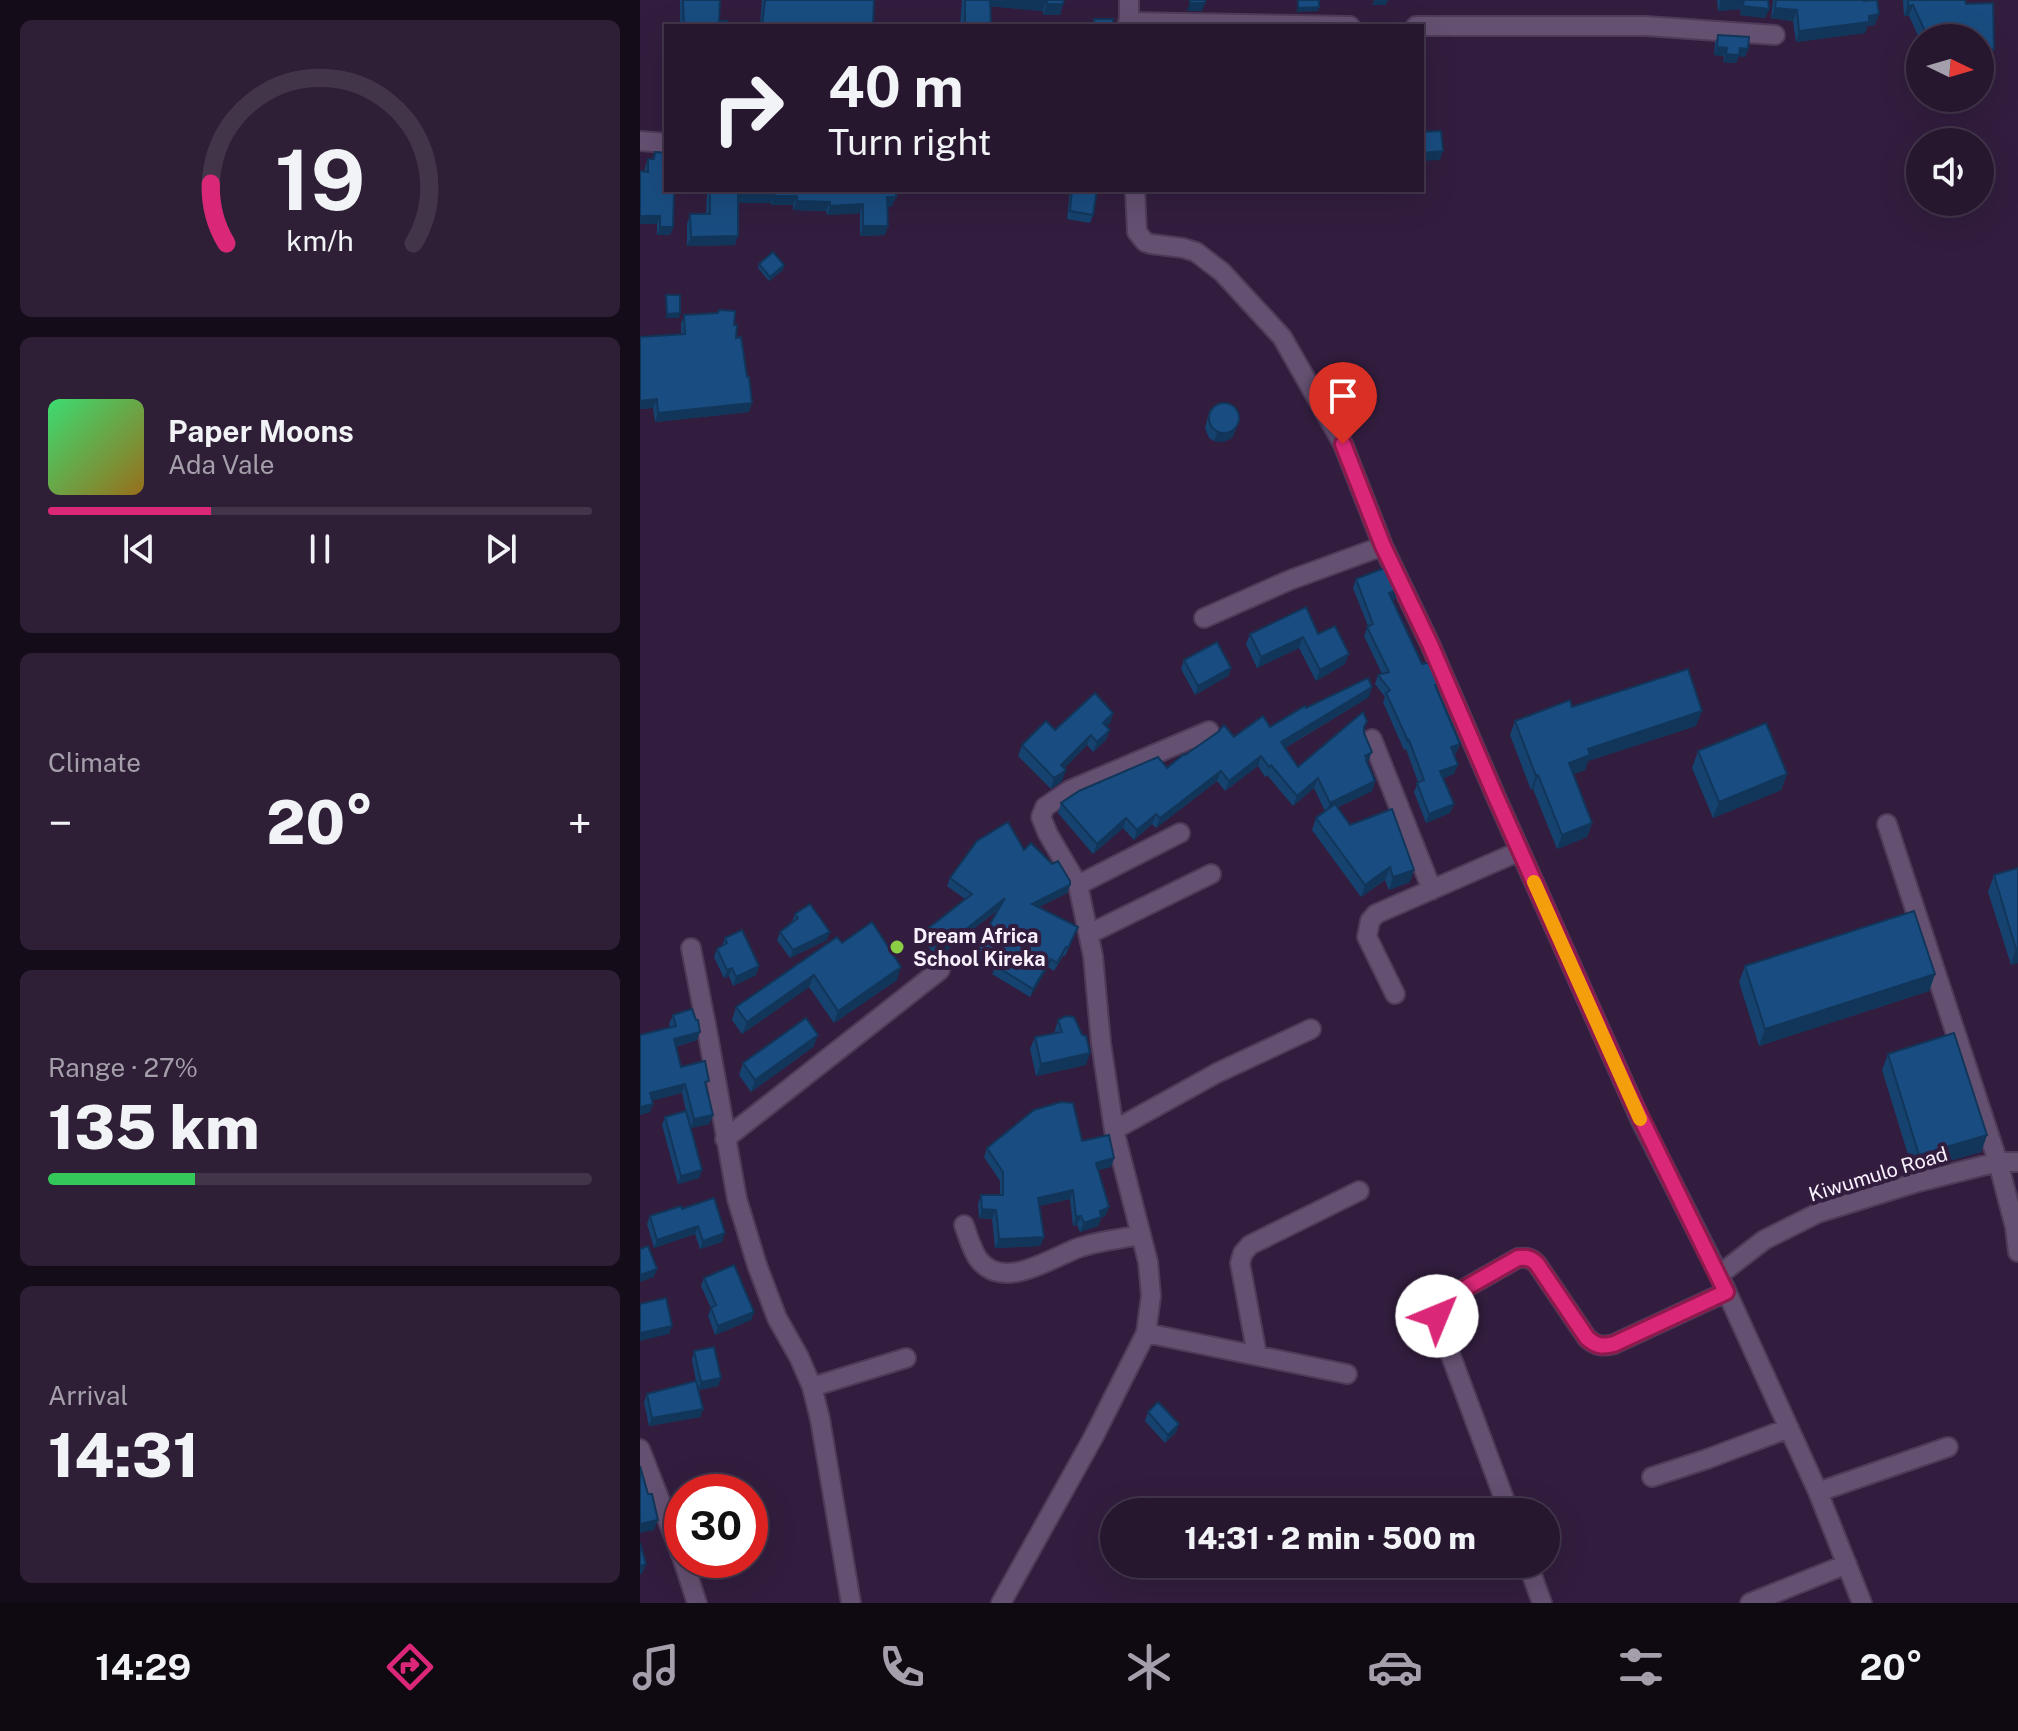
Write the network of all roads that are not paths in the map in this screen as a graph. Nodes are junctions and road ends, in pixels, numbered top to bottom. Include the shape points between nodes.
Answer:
1 (1129, 0) edge
2 (1128, 24) edge
3 (1424, 26) edge
4 (1775, 35) dead end
5 (640, 141) edge
6 (664, 143) edge
7 (1135, 192) edge
8 (1383, 546) junction
9 (1204, 618) dead end
10 (1209, 731) dead end
11 (1372, 739) dead end
12 (1887, 824) dead end
13 (1180, 833) dead end
14 (1520, 851) junction
15 (1211, 874) dead end
16 (1078, 885) junction
17 (1432, 890) junction
18 (1089, 934) junction
19 (691, 948) dead end
20 (940, 970) dead end
21 (1395, 994) dead end
22 (1311, 1029) dead end
23 (1114, 1130) junction
24 (725, 1139) junction
25 (1998, 1162) junction
26 (2018, 1162) edge
27 (1359, 1191) dead end
28 (964, 1225) dead end
29 (1140, 1235) junction
30 (2018, 1252) edge
31 (1723, 1284) junction
32 (1146, 1333) junction
33 (1257, 1355) junction
34 (906, 1358) dead end
35 (1347, 1374) dead end
36 (812, 1387) junction
37 (1789, 1428) junction
38 (1948, 1447) dead end
39 (640, 1449) edge
40 (1652, 1477) dead end
41 (1818, 1492) junction
42 (1504, 1498) edge
43 (664, 1510) edge
44 (1847, 1564) junction
45 (689, 1578) edge
46 (1533, 1578) edge
47 (697, 1603) edge
48 (851, 1603) edge
49 (1001, 1603) edge
50 (1542, 1603) edge
51 (1750, 1603) edge
52 (1862, 1603) edge

1 - 2 street
3 - 4 street via 1646,26
5 - 6 street
7 - 8 street via 1140,237 1209,260 1282,337 1343,444
8 - 9 street
8 - 14 street
10 - 16 street via 1070,790 1045,807 1041,817 1048,834
11 - 17 street
12 - 25 street
13 - 16 street
14 - 17 street
14 - 31 street via 1641,1121
15 - 18 street
16 - 18 street
17 - 21 street via 1370,921 1367,937
18 - 23 street
19 - 24 street
20 - 24 street
22 - 23 street
23 - 29 street
24 - 36 street via 757,1265
25 - 26 street, Kiwumulo Road
25 - 30 street
25 - 31 street, Kiwumulo Road via 1818,1213 1764,1240
27 - 33 street via 1243,1253 1240,1263
28 - 29 street via 977,1258 999,1272 1028,1271 1082,1247
29 - 32 street via 1151,1296
31 - 37 street
31 - 42 street, Kiwumulo Road via 1602,1347 1587,1338 1537,1264 1526,1257 1441,1304 1438,1321
32 - 33 street
32 - 49 street
33 - 35 street
34 - 36 street
36 - 48 street
37 - 40 street
37 - 41 street
38 - 41 street
39 - 43 street
41 - 44 street
44 - 51 street
44 - 52 street
45 - 47 street
46 - 50 street

